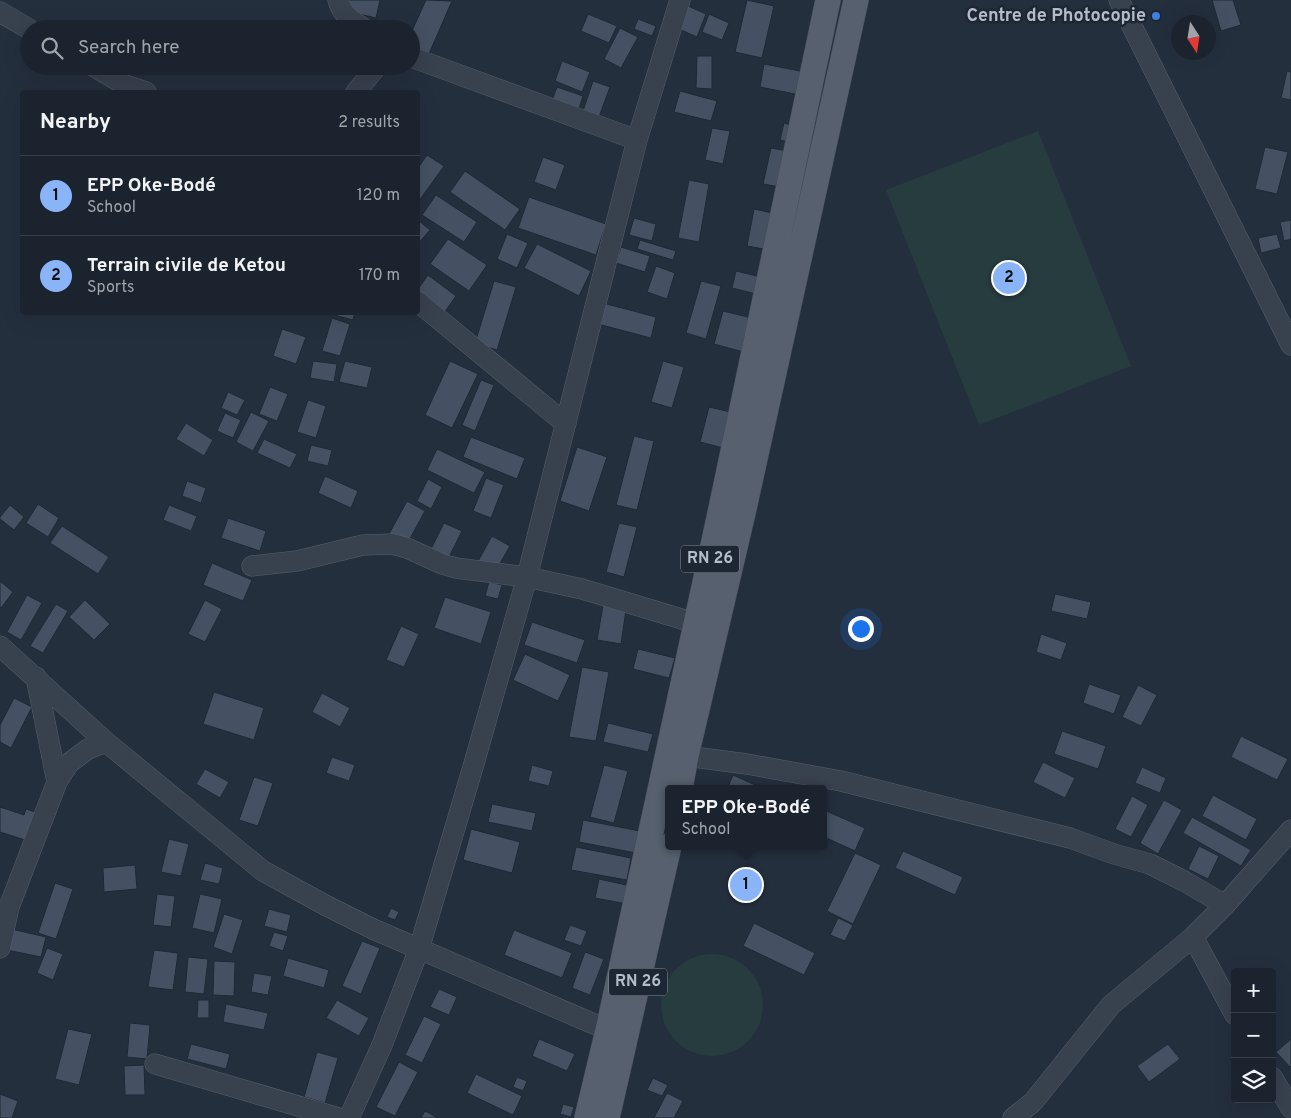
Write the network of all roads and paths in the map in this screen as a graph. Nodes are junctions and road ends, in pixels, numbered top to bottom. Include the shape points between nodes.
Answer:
1 (338, 0) edge
2 (680, 0) edge
3 (828, 0) edge
4 (856, 0) edge
5 (1119, 0) edge
6 (0, 12) edge
7 (352, 20) edge
8 (20, 24) edge
9 (420, 59) edge
10 (108, 75) edge
11 (370, 75) edge
12 (140, 90) edge
13 (358, 90) edge
14 (637, 140) junction
15 (420, 304) edge
16 (1290, 339) edge
17 (566, 424) junction
18 (252, 566) dead end
19 (527, 577) junction
20 (695, 623) junction
21 (0, 646) edge
22 (36, 677) junction
23 (106, 742) junction
24 (686, 756) junction
25 (57, 782) junction
26 (681, 785) edge
27 (1291, 830) edge
28 (668, 850) edge
29 (4, 905) edge
30 (1225, 905) junction
31 (1193, 936) junction
32 (0, 948) edge
33 (419, 949) junction
34 (1234, 1013) edge
35 (608, 1030) junction
36 (155, 1064) dead end
37 (1276, 1084) edge
38 (1291, 1108) edge
39 (1033, 1110) edge
40 (339, 1118) edge
41 (349, 1118) edge
42 (587, 1118) edge
43 (607, 1118) edge
44 (1013, 1118) edge

1 - 7 street via 342,11
2 - 14 street
3 - 20 main road, RN 26
4 - 24 main road, RN 26 via 748,493
5 - 16 street
6 - 8 street
9 - 14 street
10 - 12 street
11 - 13 street
14 - 17 street
15 - 17 street
17 - 19 street
18 - 19 street via 297,561 362,546 392,544 456,568
19 - 20 street via 582,589
19 - 33 street
20 - 35 main road, RN 26
21 - 22 street
22 - 23 street
22 - 25 street
23 - 25 street via 88,749 69,763
23 - 33 street via 263,871 333,909
24 - 26 main road, RN 26
24 - 30 street via 841,781 1070,838 1150,864
25 - 29 street
27 - 30 street
28 - 43 main road, RN 26
29 - 32 street
30 - 31 street
31 - 34 street
31 - 39 street via 1111,1005
33 - 35 street
33 - 41 street via 382,1045
35 - 42 main road, RN 26
36 - 40 street
37 - 38 street
39 - 44 street

